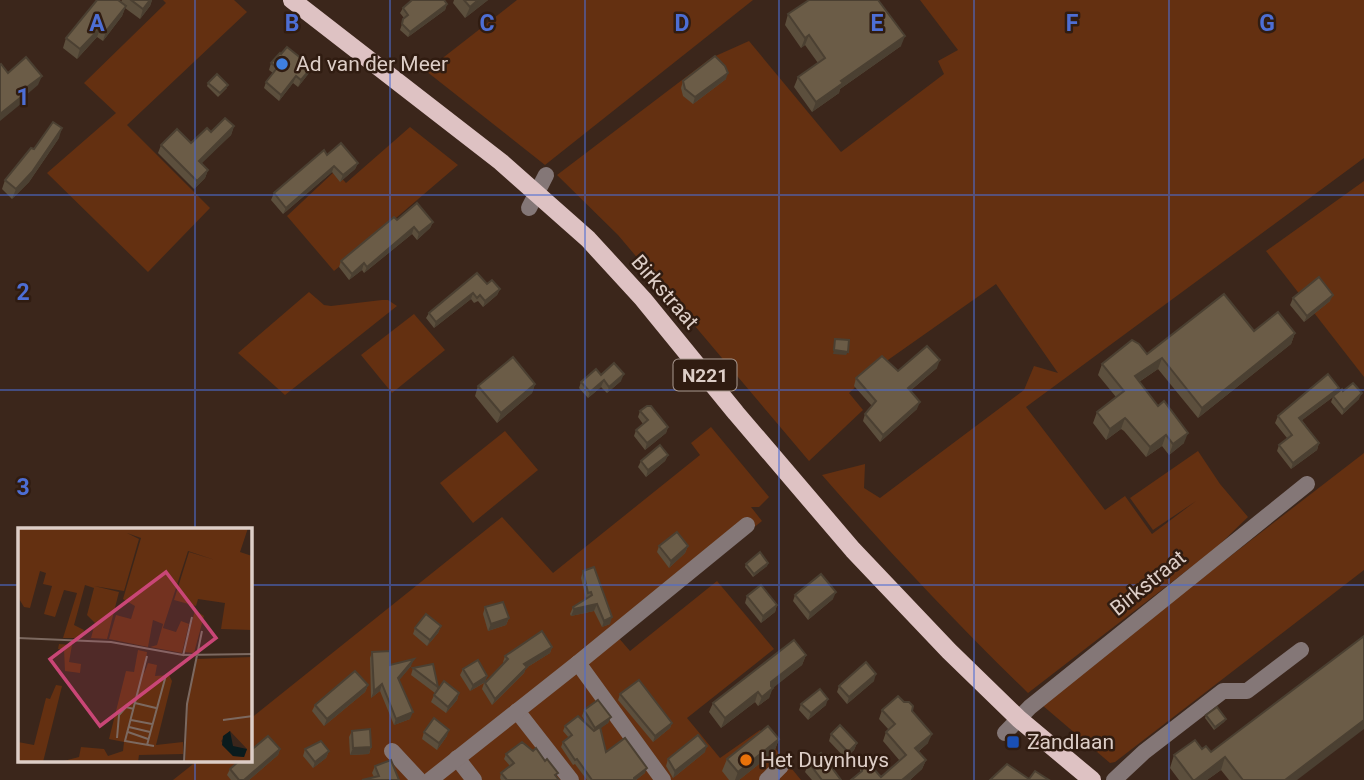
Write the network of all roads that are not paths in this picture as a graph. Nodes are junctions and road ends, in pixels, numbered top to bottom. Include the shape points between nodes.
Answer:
1 (292, 0) edge
2 (546, 175) dead end
3 (533, 200) junction
4 (1307, 484) dead end
5 (747, 525) dead end
6 (1301, 650) dead end
7 (578, 663) junction
8 (517, 711) junction
9 (1019, 719) junction
10 (1005, 733) dead end
11 (392, 751) dead end
12 (457, 758) junction
13 (781, 766) dead end
14 (419, 780) edge
15 (430, 780) edge
16 (474, 780) edge
17 (571, 780) edge
18 (663, 780) edge
19 (767, 780) edge
20 (1092, 780) edge
21 (1114, 780) edge

1 - 3 main road, Birkstraat / N221 via 455,125
2 - 3 street
3 - 9 main road, Birkstraat / N221 via 588,239 853,550
4 - 9 street, Birkstraat
5 - 7 street
6 - 21 street via 1247,691 1223,691
7 - 8 street
7 - 18 street
8 - 12 street
8 - 17 street
9 - 10 street, Birkstraat
9 - 20 main road, Birkstraat / N221
11 - 14 street
12 - 15 street
12 - 16 street
13 - 19 street

